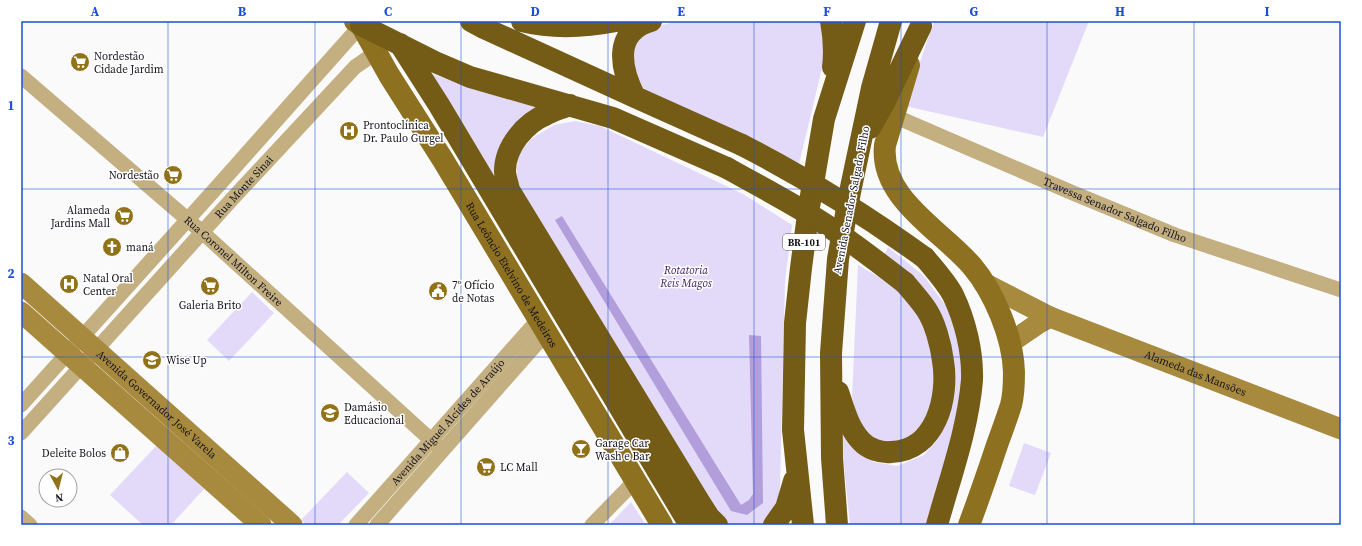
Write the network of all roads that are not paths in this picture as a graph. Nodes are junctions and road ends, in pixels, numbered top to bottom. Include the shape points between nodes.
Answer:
1 (471, 21) edge
2 (522, 21) edge
3 (616, 21) edge
4 (651, 21) edge
5 (831, 21) edge
6 (855, 21) edge
7 (891, 21) edge
8 (358, 23) edge
9 (922, 24) edge
10 (400, 44) junction
11 (338, 51) junction
12 (377, 55) junction
13 (355, 67) junction
14 (21, 76) edge
15 (635, 98) junction
16 (570, 105) junction
17 (894, 116) junction
18 (824, 119) junction
19 (862, 141) junction
20 (221, 184) junction
21 (233, 198) junction
22 (187, 220) junction
23 (202, 232) junction
24 (21, 283) edge
25 (984, 284) junction
26 (1341, 290) edge
27 (21, 312) edge
28 (1050, 317) junction
29 (543, 325) junction
30 (90, 343) junction
31 (1010, 343) junction
32 (75, 359) junction
33 (832, 376) junction
34 (21, 404) edge
35 (1341, 429) edge
36 (21, 433) edge
37 (437, 445) junction
38 (796, 468) junction
39 (634, 481) junction
40 (948, 488) junction
41 (21, 517) edge
42 (30, 525) edge
43 (261, 525) edge
44 (292, 525) edge
45 (356, 525) edge
46 (377, 525) edge
47 (592, 525) edge
48 (662, 525) edge
49 (690, 525) edge
50 (717, 525) edge
51 (774, 525) edge
52 (803, 525) edge
53 (838, 525) edge
54 (937, 525) edge
55 (946, 525) edge
56 (969, 525) edge

1 - 15 highway
2 - 3 highway via 567,27
4 - 15 highway via 633,30 622,54 627,82
5 - 18 highway via 835,49
6 - 18 highway, BR-101
7 - 19 highway, Avenida Senador Salgado Filho / BR-101 via 872,88
8 - 10 highway
8 - 11 street, Rua Monte Sinai
8 - 12 main road, Rua Leôncio Etelvino de Medeiros
9 - 17 main road
9 - 19 highway via 884,103
10 - 16 highway via 470,77
10 - 49 highway
11 - 13 street
11 - 20 street, Rua Monte Sinai
12 - 13 street, Rua Monte Sinai
12 - 29 main road, Rua Leôncio Etelvino de Medeiros
13 - 21 street, Rua Monte Sinai
14 - 22 street, Rua Coronel Milton Freire
15 - 40 highway, bridge via 742,145 782,166 890,233 925,258 938,274 952,295 962,318 970,349 972,379 960,443
16 - 33 highway, bridge via 613,118 727,168 824,224 905,283 926,310 937,335 944,362 942,401 939,416 932,429 913,447 905,450 888,452 871,448 862,443 848,423
16 - 50 highway via 546,114 529,125 516,138 507,155 505,172 509,190 700,503
17 - 25 main road via 884,155 895,188 910,208 973,266
17 - 26 street, Travessa Senador Salgado Filho via 1175,235
18 - 38 highway, BR-101 via 809,207 795,324 793,430
19 - 33 highway, Avenida Senador Salgado Filho / BR-101 via 838,259 833,313
20 - 21 street via 233,187
20 - 22 street, Rua Monte Sinai
21 - 23 street, Rua Monte Sinai
22 - 23 street, Rua Coronel Milton Freire
22 - 30 street, Rua Monte Sinai
23 - 30 street, Rua Monte Sinai
23 - 37 street, Rua Coronel Milton Freire
24 - 30 street, Avenida Governador José Varela
25 - 28 street, Alameda das Mansões
25 - 31 main road via 998,310
27 - 32 street, Avenida Governador José Varela
28 - 31 street
28 - 35 street, Alameda das Mansões
29 - 37 street, Avenida Miguel Alcídes de Araújo
29 - 39 main road, Rua Leôncio Etelvino de Medeiros
30 - 32 street, Rua Monte Sinai
30 - 44 street, Avenida Governador José Varela
31 - 56 main road via 1014,369 1012,404
32 - 34 street, Rua Monte Sinai
32 - 36 street, Rua Monte Sinai
32 - 43 street, Avenida Governador José Varela
33 - 53 highway, Avenida Senador Salgado Filho / BR-101 via 832,458
37 - 45 street, Avenida Miguel Alcídes de Araújo
37 - 46 street, Avenida Miguel Alcídes de Araújo
38 - 51 highway via 794,485 786,508
38 - 52 highway, BR-101
39 - 47 street
39 - 48 main road, Rua Leôncio Etelvino de Medeiros
40 - 54 highway
40 - 55 highway
41 - 42 street

